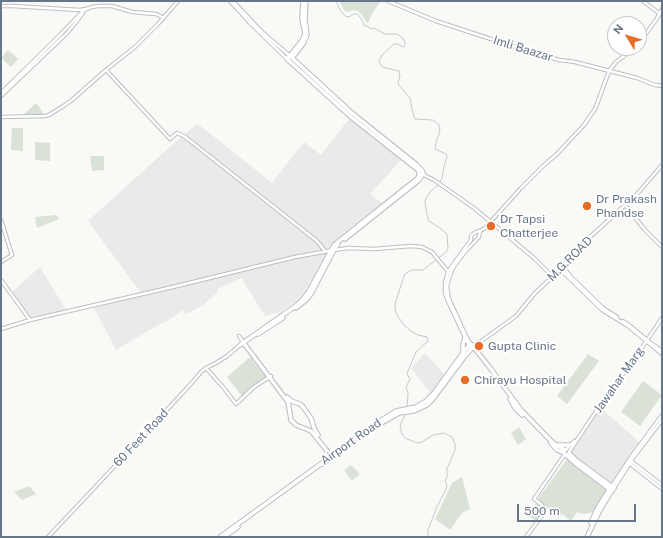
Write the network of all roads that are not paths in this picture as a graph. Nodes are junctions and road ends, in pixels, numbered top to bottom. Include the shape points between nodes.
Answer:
1 (178, 1) edge
2 (232, 1) edge
3 (304, 1) edge
4 (388, 1) edge
5 (643, 1) edge
6 (1, 6) edge
7 (86, 9) junction
8 (662, 9) edge
9 (84, 12) junction
10 (660, 14) junction
11 (164, 18) junction
12 (647, 32) edge
13 (624, 56) edge
14 (290, 59) junction
15 (106, 70) junction
16 (609, 71) junction
17 (662, 86) edge
18 (1, 93) edge
19 (1, 96) edge
20 (1, 117) edge
21 (662, 165) edge
22 (421, 174) junction
23 (625, 205) junction
24 (1, 220) edge
25 (491, 221) junction
26 (480, 231) junction
27 (662, 247) edge
28 (332, 250) junction
29 (326, 251) junction
30 (1, 262) edge
31 (562, 269) junction
32 (449, 273) junction
33 (553, 277) junction
34 (1, 280) edge
35 (662, 318) edge
36 (30, 320) junction
37 (1, 329) edge
38 (240, 337) dead end
39 (465, 338) junction
40 (647, 341) junction
41 (243, 343) junction
42 (472, 346) junction
43 (662, 352) edge
44 (464, 353) junction
45 (206, 368) junction
46 (270, 376) junction
47 (411, 410) junction
48 (662, 416) edge
49 (662, 420) edge
50 (575, 441) junction
51 (556, 445) junction
52 (570, 445) junction
53 (566, 452) junction
54 (332, 456) junction
55 (629, 462) junction
56 (615, 481) junction
57 (606, 483) junction
58 (662, 485) edge
59 (612, 488) junction
60 (662, 488) edge
61 (48, 537) edge
62 (220, 537) edge
63 (224, 537) edge
64 (526, 537) edge
65 (586, 537) edge

1 - 11 main road
2 - 14 main road via 249,22
3 - 14 main road via 302,19 305,34
4 - 16 main road, Imli Baazar via 436,21 500,42 559,60
5 - 10 main road
6 - 7 main road
7 - 9 main road
7 - 11 main road via 112,6 132,12 156,14
8 - 10 main road
9 - 18 main road
9 - 19 main road via 72,27
10 - 12 main road
11 - 15 main road
13 - 16 main road
14 - 22 main road via 417,165 421,169
15 - 20 main road via 72,100 49,115
15 - 29 main road via 170,139 177,133 184,136 317,241
16 - 17 main road, Imli Baazar
16 - 25 main road via 597,104 584,125
21 - 23 main road, M.G.ROAD
22 - 25 main road via 440,184
22 - 28 main road via 420,180
23 - 27 main road
23 - 31 main road, M.G.ROAD via 578,248
24 - 30 main road via 12,255
25 - 26 main road
25 - 33 main road
26 - 32 main road via 479,238
26 - 32 main road via 472,234 471,240
28 - 29 main road
28 - 32 main road via 422,247 436,255
28 - 41 main road via 306,300
29 - 36 main road
31 - 33 main road, M.G.ROAD
31 - 40 main road via 603,308
32 - 39 main road via 445,283 446,296
32 - 42 main road via 448,295
33 - 42 main road, M.G.ROAD via 535,293 516,316
34 - 36 main road
35 - 40 main road, Jawahar Marg
36 - 37 main road
38 - 41 main road
39 - 42 main road
39 - 44 main road
40 - 43 main road
40 - 50 main road, Jawahar Marg
41 - 45 main road, 60 Feet Road
41 - 46 main road
42 - 44 main road
42 - 47 main road via 432,400 427,405
42 - 51 main road via 517,406
42 - 53 main road via 515,408 556,448
44 - 47 main road via 430,397
45 - 46 main road via 236,404
45 - 61 main road, 60 Feet Road
46 - 54 main road via 289,399 303,407 311,418 316,433
46 - 54 main road via 288,402 291,420 311,431
47 - 54 main road, Airport Road via 400,411
48 - 55 main road
49 - 55 main road
50 - 52 main road
50 - 53 main road via 573,447
51 - 52 main road
51 - 53 main road
52 - 53 main road
53 - 57 main road
53 - 59 main road via 575,463
53 - 64 main road via 534,500 546,510
54 - 62 main road, Airport Road
54 - 63 main road, Airport Road
55 - 56 main road
55 - 58 main road
55 - 59 main road
55 - 60 main road
56 - 57 main road
56 - 59 main road
57 - 59 main road
59 - 65 main road
59 - 65 main road via 596,511

